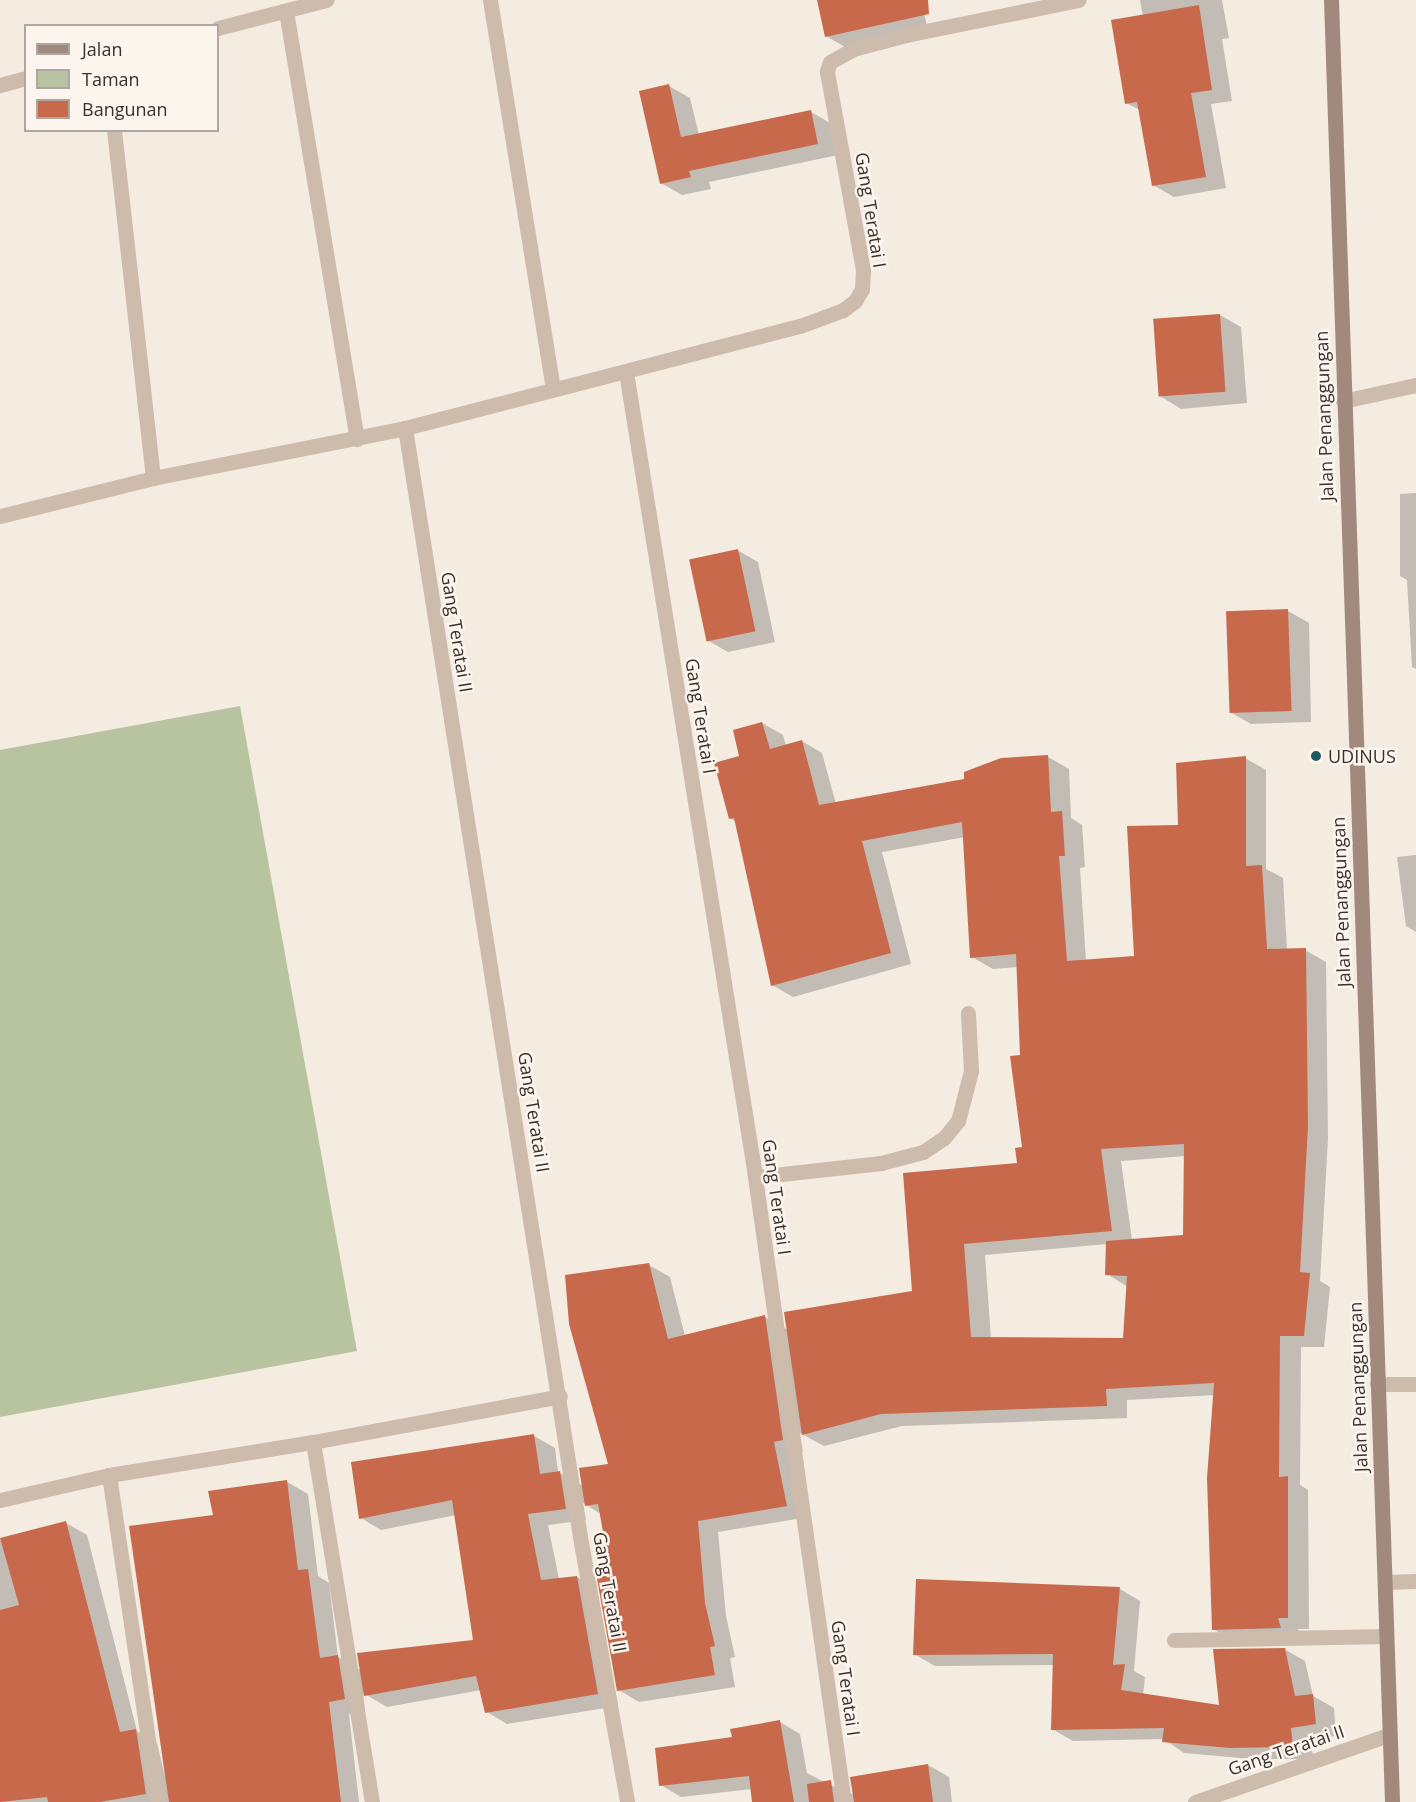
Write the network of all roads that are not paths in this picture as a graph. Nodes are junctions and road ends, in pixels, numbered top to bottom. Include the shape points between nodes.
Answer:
1 (326, 0) edge
2 (490, 0) edge
3 (1078, 0) edge
4 (1331, 0) edge
5 (286, 11) junction
6 (219, 28) edge
7 (24, 79) edge
8 (0, 85) edge
9 (114, 132) edge
10 (626, 372) junction
11 (1416, 385) edge
12 (553, 388) junction
13 (1343, 401) junction
14 (405, 428) junction
15 (357, 439) junction
16 (153, 478) junction
17 (0, 516) edge
18 (968, 1013) dead end
19 (755, 1177) junction
20 (1377, 1384) junction
21 (1416, 1384) edge
22 (560, 1396) junction
23 (313, 1442) junction
24 (109, 1475) junction
25 (0, 1500) edge
26 (1416, 1581) edge
27 (1384, 1582) junction
28 (1386, 1636) junction
29 (1174, 1640) dead end
30 (1389, 1735) junction
31 (157, 1802) edge
32 (372, 1802) edge
33 (627, 1802) edge
34 (844, 1802) edge
35 (1195, 1802) edge
36 (1392, 1802) edge

1 - 5 street
2 - 12 street
3 - 10 street, Gang Teratai I via 906,35 836,57 827,71 863,270 862,289 855,302 800,326
4 - 13 main road, Jalan Penanggungan
5 - 6 street
5 - 15 street
7 - 8 street
9 - 16 street
10 - 12 street
10 - 19 street, Gang Teratai I
11 - 13 street
12 - 14 street
13 - 20 main road, Jalan Penanggungan
14 - 15 street
14 - 22 street, Gang Teratai II
15 - 16 street
16 - 17 street
18 - 19 street via 971,1071 958,1121 944,1138 923,1152 881,1163
19 - 34 street, Gang Teratai I
20 - 21 street
20 - 27 main road, Jalan Penanggungan
22 - 23 street
22 - 33 street, Gang Teratai II via 580,1538
23 - 24 street
23 - 32 street
24 - 25 street
24 - 31 street
26 - 27 street
27 - 28 main road, Jalan Penanggungan
28 - 29 street
28 - 30 main road, Jalan Penanggungan
30 - 35 street, Gang Teratai II
30 - 36 main road, Jalan Penanggungan

